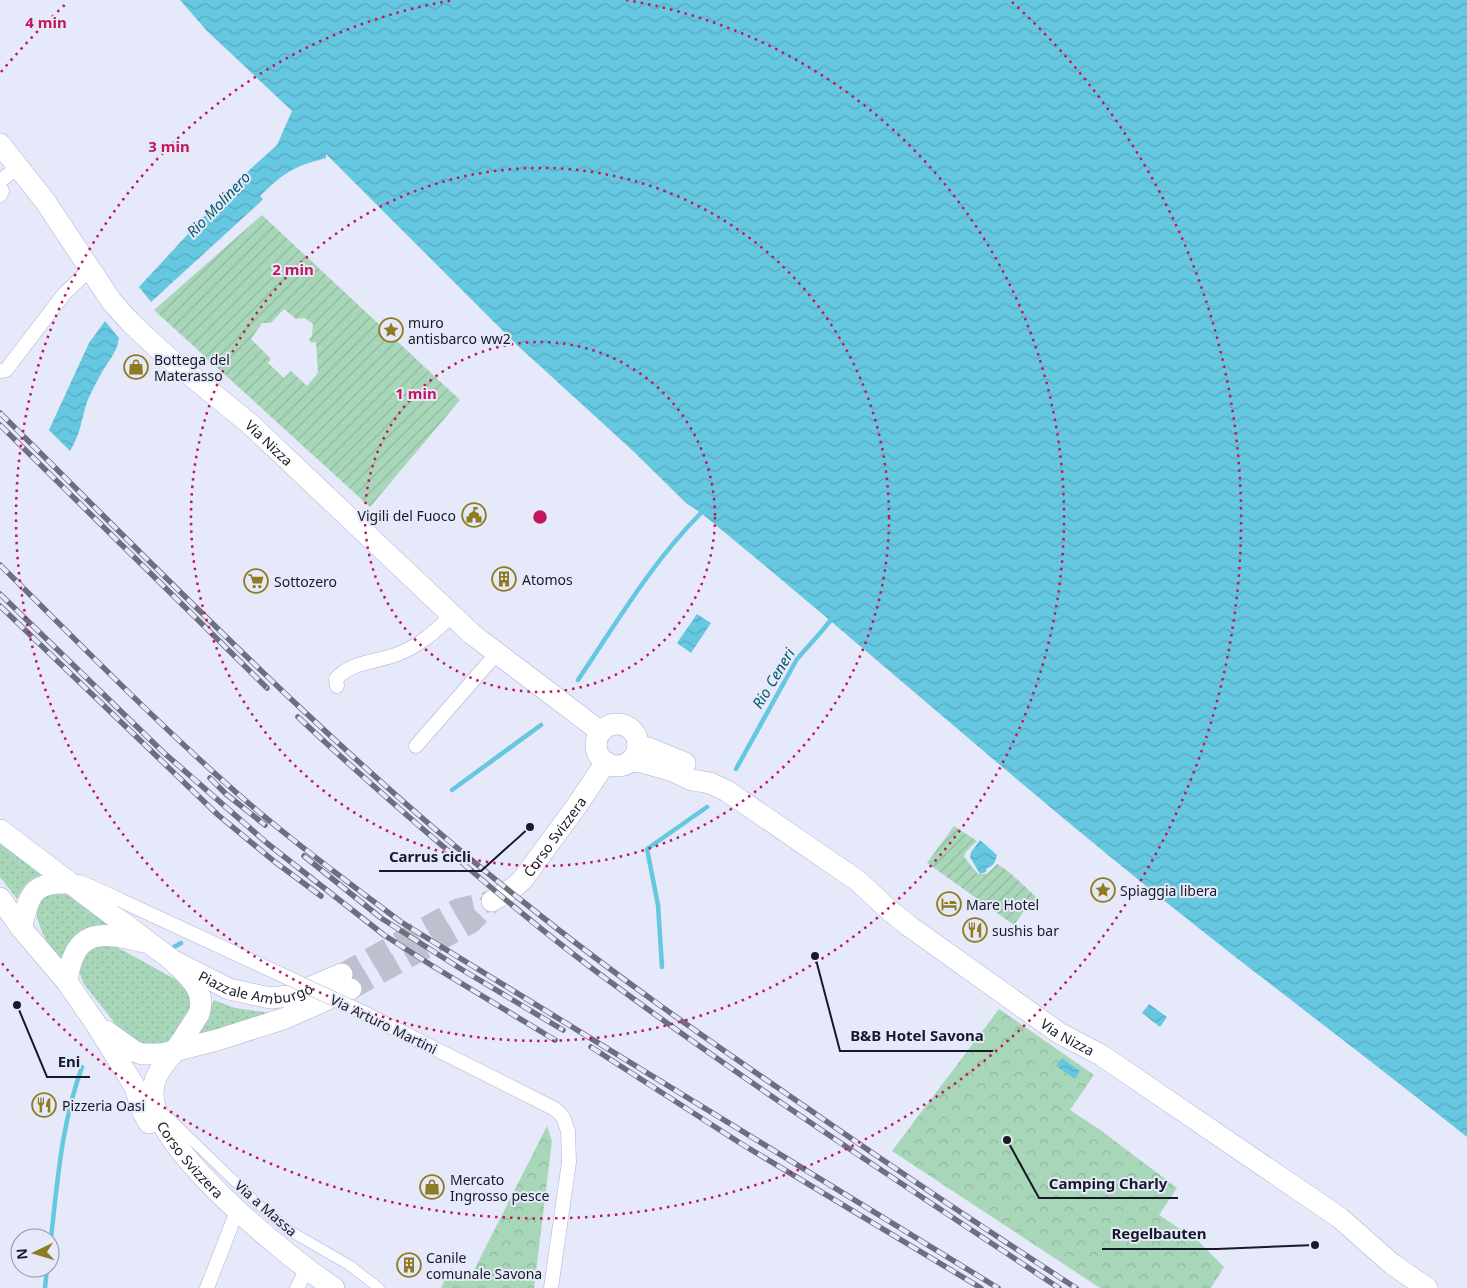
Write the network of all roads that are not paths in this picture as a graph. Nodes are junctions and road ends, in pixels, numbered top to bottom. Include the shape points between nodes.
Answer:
1 (0, 144) edge
2 (18, 167) junction
3 (0, 181) edge
4 (0, 188) edge
5 (0, 195) edge
6 (89, 270) junction
7 (0, 371) edge
8 (452, 615) junction
9 (497, 653) junction
10 (337, 686) dead end
11 (601, 732) junction
12 (416, 746) dead end
13 (634, 754) junction
14 (606, 762) junction
15 (0, 830) edge
16 (68, 880) junction
17 (0, 898) edge
18 (492, 901) dead end
19 (22, 928) junction
20 (152, 944) junction
21 (172, 960) junction
22 (67, 982) junction
23 (96, 1024) junction
24 (175, 1051) junction
25 (164, 1113) dead end
26 (188, 1161) junction
27 (237, 1210) junction
28 (315, 1277) edge
29 (207, 1288) edge
30 (297, 1288) edge
31 (334, 1288) edge
32 (380, 1288) edge
33 (551, 1288) edge
34 (1427, 1288) edge

1 - 2 main road, Via Nizza
2 - 3 street
2 - 6 main road, Via Nizza
4 - 5 street
6 - 7 street via 64,294 6,370
6 - 8 main road, Via Nizza via 115,307 157,347 250,424
8 - 9 main road, Via Nizza
8 - 10 street via 433,633 397,654 341,673 336,679
9 - 11 main road, Via Nizza
9 - 12 street
11 - 13 main road via 612,724 625,725 635,734
11 - 14 main road via 597,738 597,752
13 - 14 main road via 619,766
13 - 34 main road, Via Nizza via 648,748 699,770 710,783 727,791 858,881 910,926 1059,1033 1100,1055 1340,1218 1392,1264
14 - 18 main road, Corso Svizzera via 523,879
15 - 16 main road, Piazzale Amburgo
16 - 19 main road via 37,889 31,895
16 - 20 main road, Piazzale Amburgo
16 - 33 street, Via Arturo Martini, bridge via 120,900 362,1012 555,1109 568,1131 570,1162
17 - 19 main road
19 - 22 main road
20 - 21 main road, Piazzale Amburgo
20 - 22 main road via 108,936 90,937 71,959
21 - 24 main road, Piazzale Amburgo via 202,997 199,1014
21 - 24 main road, Piazzale Amburgo via 229,989 270,998 346,981 283,1019
22 - 23 main road
23 - 24 main road via 125,1046 142,1054
23 - 26 main road via 135,1087 142,1112 158,1136
24 - 26 main road, Corso Svizzera via 155,1078 153,1105
25 - 32 street, Via a Massa via 290,1232 349,1265
26 - 27 main road, Corso Svizzera
27 - 28 main road, Corso Svizzera
27 - 29 street
28 - 30 street
28 - 31 main road, Corso Svizzera

